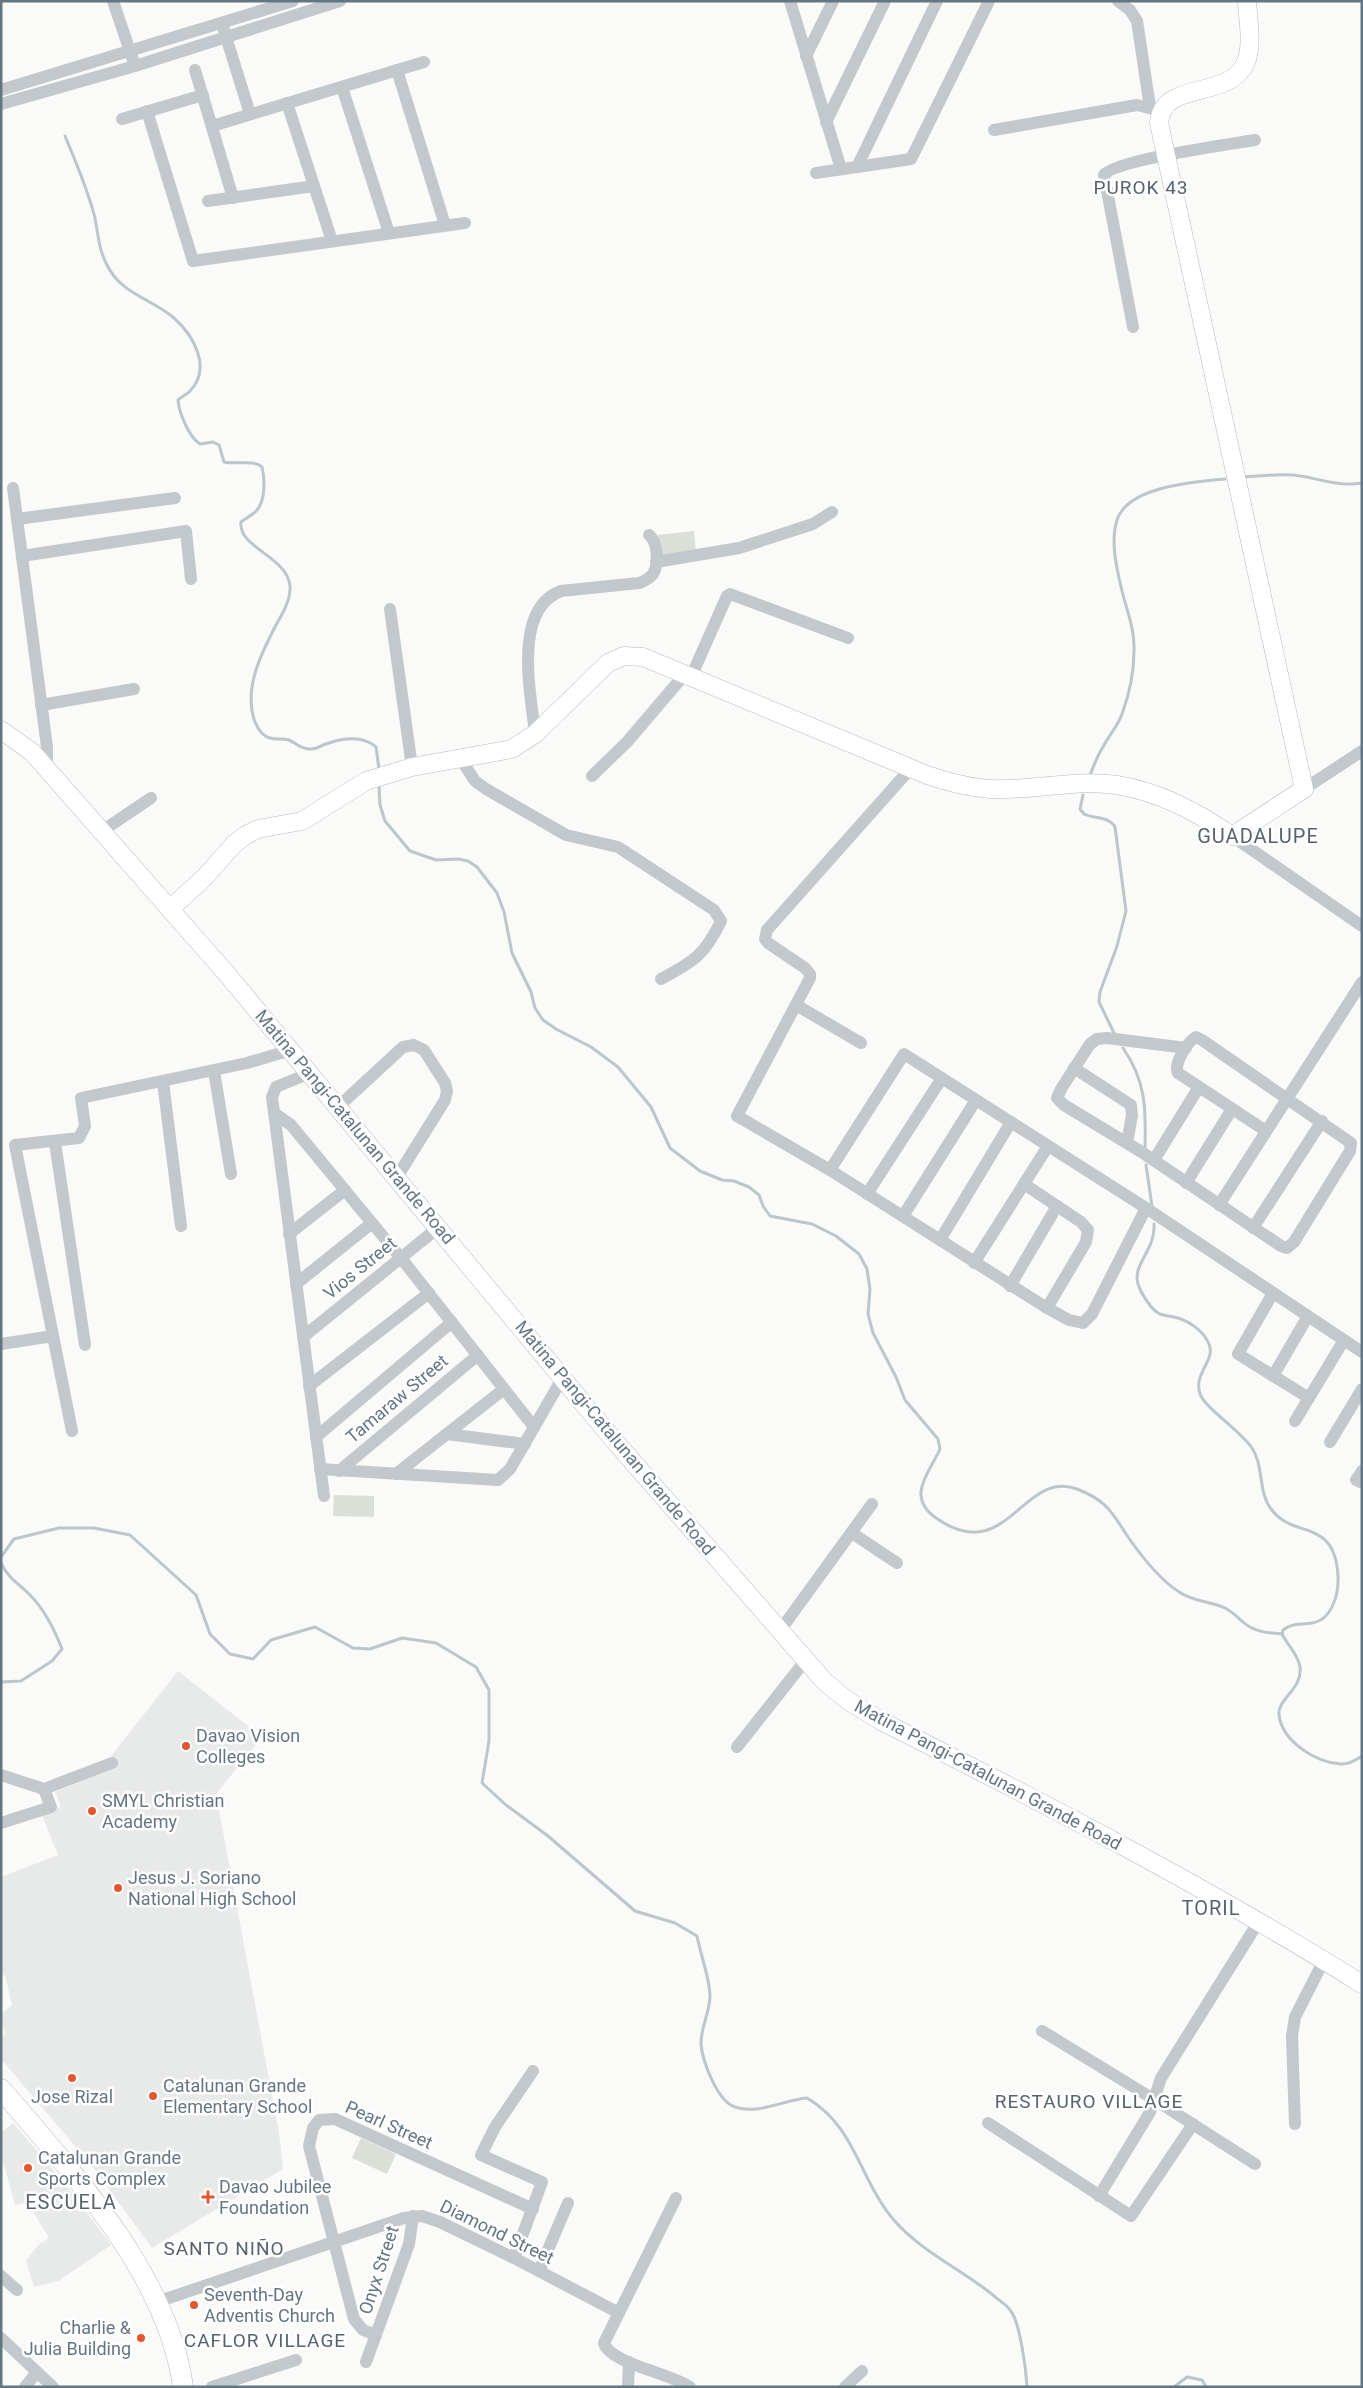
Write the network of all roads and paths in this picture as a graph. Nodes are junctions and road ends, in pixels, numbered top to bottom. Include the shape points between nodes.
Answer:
1 (113, 1) edge
2 (293, 1) edge
3 (340, 1) edge
4 (790, 1) edge
5 (832, 1) edge
6 (886, 1) edge
7 (937, 1) edge
8 (988, 1) edge
9 (1118, 1) edge
10 (1247, 1) edge
11 (311, 6) edge
12 (221, 22) junction
13 (226, 36) junction
14 (130, 53) junction
15 (806, 56) junction
16 (424, 62) dead end
17 (135, 66) junction
18 (195, 70) dead end
19 (397, 70) junction
20 (342, 87) junction
21 (1, 90) edge
22 (203, 96) junction
23 (287, 103) junction
24 (1, 104) edge
25 (1155, 109) junction
26 (147, 111) junction
27 (250, 114) junction
28 (122, 118) dead end
29 (826, 122) junction
30 (212, 126) junction
31 (994, 130) dead end
32 (1255, 140) dead end
33 (1164, 156) junction
34 (857, 167) junction
35 (841, 169) junction
36 (816, 173) dead end
37 (314, 186) junction
38 (233, 198) junction
39 (208, 201) dead end
40 (465, 223) dead end
41 (445, 225) junction
42 (389, 233) junction
43 (332, 241) junction
44 (1133, 327) dead end
45 (13, 488) dead end
46 (175, 498) dead end
47 (832, 512) dead end
48 (16, 519) junction
49 (649, 535) dead end
50 (22, 556) junction
51 (656, 562) junction
52 (191, 579) dead end
53 (390, 609) dead end
54 (848, 638) dead end
55 (688, 675) junction
56 (134, 689) dead end
57 (41, 705) junction
58 (1, 730) edge
59 (534, 734) junction
60 (1362, 751) edge
61 (460, 758) junction
62 (412, 767) junction
63 (911, 768) junction
64 (47, 769) junction
65 (592, 776) dead end
66 (1304, 789) junction
67 (151, 798) dead end
68 (102, 831) junction
69 (1232, 836) junction
70 (170, 909) junction
71 (1362, 926) edge
72 (661, 979) dead end
73 (1362, 982) edge
74 (796, 1005) junction
75 (861, 1042) dead end
76 (1186, 1048) junction
77 (291, 1050) junction
78 (1074, 1068) junction
79 (214, 1071) junction
80 (310, 1073) junction
81 (942, 1078) junction
82 (163, 1082) junction
83 (1199, 1086) junction
84 (1288, 1097) junction
85 (976, 1100) junction
86 (338, 1107) junction
87 (1232, 1109) junction
88 (274, 1112) junction
89 (1322, 1121) junction
90 (1011, 1122) junction
91 (1266, 1131) junction
92 (55, 1142) junction
93 (1127, 1143) junction
94 (1048, 1146) junction
95 (1154, 1160) junction
96 (830, 1170) junction
97 (231, 1174) dead end
98 (397, 1177) junction
99 (1186, 1182) junction
100 (1024, 1184) junction
101 (345, 1190) junction
102 (868, 1194) junction
103 (1219, 1205) junction
104 (1057, 1206) junction
105 (1146, 1208) junction
106 (903, 1216) junction
107 (372, 1223) junction
108 (181, 1226) dead end
109 (439, 1227) junction
110 (1253, 1228) junction
111 (289, 1234) junction
112 (940, 1240) junction
113 (401, 1258) junction
114 (974, 1263) junction
115 (296, 1284) junction
116 (1010, 1286) junction
117 (429, 1293) junction
118 (1273, 1293) junction
119 (1047, 1308) junction
120 (1308, 1316) junction
121 (452, 1322) junction
122 (53, 1336) junction
123 (303, 1337) junction
124 (1344, 1340) junction
125 (1, 1344) edge
126 (85, 1345) dead end
127 (1362, 1352) edge
128 (478, 1355) junction
129 (1273, 1376) junction
130 (563, 1377) junction
131 (310, 1386) junction
132 (504, 1389) junction
133 (1362, 1389) edge
134 (1309, 1398) junction
135 (1295, 1420) dead end
136 (534, 1427) junction
137 (72, 1431) dead end
138 (447, 1434) junction
139 (316, 1437) junction
140 (1330, 1442) dead end
141 (525, 1444) junction
142 (320, 1469) junction
143 (339, 1470) junction
144 (1362, 1471) edge
145 (396, 1474) junction
146 (1362, 1484) edge
147 (324, 1496) dead end
148 (872, 1504) dead end
149 (852, 1534) junction
150 (897, 1562) dead end
151 (779, 1632) junction
152 (805, 1661) junction
153 (737, 1747) dead end
154 (112, 1763) dead end
155 (1, 1775) edge
156 (44, 1789) junction
157 (1, 1823) edge
158 (1259, 1921) junction
159 (1324, 1960) junction
160 (1362, 1984) edge
161 (1042, 2031) dead end
162 (532, 2072) dead end
163 (1, 2089) edge
164 (1155, 2100) junction
165 (988, 2124) dead end
166 (1193, 2124) junction
167 (1295, 2124) dead end
168 (1255, 2164) dead end
169 (1099, 2196) junction
170 (676, 2198) dead end
171 (568, 2202) dead end
172 (532, 2209) junction
173 (413, 2216) junction
174 (334, 2241) junction
175 (514, 2258) junction
176 (539, 2271) junction
177 (1, 2276) edge
178 (17, 2290) dead end
179 (157, 2302) junction
180 (619, 2313) junction
181 (376, 2335) junction
182 (3, 2345) edge
183 (296, 2360) dead end
184 (366, 2362) dead end
185 (629, 2362) junction
186 (862, 2370) dead end
187 (37, 2372) junction
188 (25, 2387) edge
189 (53, 2387) edge
190 (183, 2387) edge
191 (212, 2387) edge
192 (628, 2387) edge
193 (690, 2387) edge
194 (845, 2387) edge

1 - 14 street
2 - 12 street
3 - 11 street
4 - 15 street
5 - 15 street
6 - 29 street
7 - 34 street
8 - 34 street via 911,158
9 - 25 street via 1130,10 1137,21
10 - 25 street via 1248,53 1238,76 1223,84 1173,99
11 - 13 street
12 - 13 street
12 - 14 street
13 - 17 street
13 - 27 street
14 - 17 street
14 - 21 street
15 - 29 street
16 - 19 street
17 - 24 street
18 - 22 street
19 - 20 street
19 - 41 street
20 - 23 street
20 - 42 street
22 - 26 street
22 - 30 street
23 - 27 street
23 - 37 street
25 - 31 street via 1137,105
25 - 33 street
26 - 28 street
26 - 43 street via 193,260
27 - 30 street
29 - 35 street
30 - 38 street
32 - 33 street
33 - 44 street via 1112,169 1104,175
33 - 66 street
34 - 35 street
35 - 36 street
37 - 38 street
37 - 43 street
38 - 39 street
40 - 41 street
41 - 42 street
42 - 43 street
45 - 48 street
46 - 48 street
47 - 51 street via 813,524 739,548
48 - 50 street
49 - 51 street via 655,542
50 - 52 street via 186,531
50 - 57 street
51 - 59 street via 652,574 640,583 561,591 542,602 528,643
53 - 62 street
54 - 55 street via 730,594
55 - 59 street via 643,656 616,659
55 - 63 street
55 - 65 street
56 - 57 street
57 - 64 street
58 - 64 street, Matina Pangi-Catalunan Grande Road via 32,752
59 - 61 street via 512,749
60 - 66 street
61 - 62 street
61 - 72 street via 475,781 486,789 566,836 618,847 714,910 721,921 714,936 694,961
62 - 70 street via 366,780 302,822 246,834 205,878
63 - 69 street via 947,782 993,789 1116,785 1166,799 1200,815
63 - 74 street via 767,930 765,939 768,943 810,974
64 - 68 street, Matina Pangi-Catalunan Grande Road
66 - 69 street
67 - 68 street
68 - 70 street, Matina Pangi-Catalunan Grande Road
69 - 71 street
70 - 77 street, Matina Pangi-Catalunan Grande Road
73 - 84 street
74 - 75 street
74 - 96 street via 737,1116
76 - 78 street via 1101,1038 1090,1044
76 - 83 street via 1176,1070
76 - 84 street via 1191,1040 1199,1038
77 - 79 street
77 - 80 street, Matina Pangi-Catalunan Grande Road
78 - 93 street via 1131,1105
78 - 93 street via 1058,1093 1059,1102
79 - 82 street
79 - 97 street
80 - 86 street, Matina Pangi-Catalunan Grande Road
80 - 88 street via 276,1087 272,1097
81 - 85 street
81 - 96 street via 904,1054
81 - 102 street
82 - 92 street via 82,1098 85,1126 82,1135 74,1140
82 - 108 street
83 - 87 street
83 - 95 street
84 - 89 street
84 - 91 street
85 - 90 street
85 - 106 street
86 - 98 street, Matina Pangi-Catalunan Grande Road
86 - 98 street via 403,1047 414,1045 424,1050 445,1083 446,1100
87 - 91 street
87 - 99 street
88 - 101 street via 290,1125
88 - 111 street
89 - 110 street
89 - 110 street via 1348,1139 1351,1146 1294,1242 1284,1248
90 - 94 street
90 - 112 street
91 - 103 street
92 - 122 street via 15,1144
92 - 126 street
93 - 95 street
94 - 100 street
94 - 105 street
95 - 99 street
96 - 102 street
98 - 109 street, Matina Pangi-Catalunan Grande Road
99 - 103 street
100 - 104 street
100 - 114 street
101 - 107 street
101 - 111 street
102 - 106 street
103 - 110 street
104 - 116 street
104 - 119 street via 1085,1225 1088,1235
105 - 118 street
105 - 119 street via 1088,1319 1077,1323
106 - 112 street
107 - 113 street
107 - 115 street
109 - 113 street, Vios Street
109 - 130 street, Matina Pangi-Catalunan Grande Road
111 - 115 street
112 - 114 street
113 - 117 street
113 - 123 street, Vios Street
114 - 116 street
115 - 123 street
116 - 119 street
117 - 121 street
117 - 131 street
118 - 120 street
118 - 129 street via 1238,1354
120 - 124 street
120 - 129 street
121 - 128 street
121 - 139 street
122 - 125 street
122 - 137 street
123 - 131 street
124 - 127 street
124 - 134 street
128 - 132 street
128 - 143 street, Tamaraw Street
129 - 134 street
130 - 136 street
130 - 151 street, Matina Pangi-Catalunan Grande Road
131 - 139 street
132 - 136 street
132 - 138 street
133 - 140 street
134 - 135 street
136 - 141 street
138 - 141 street
138 - 145 street
139 - 142 street
141 - 145 street via 502,1478
142 - 143 street
142 - 147 street
143 - 145 street
144 - 146 street via 1356,1480
148 - 149 street
149 - 150 street
149 - 151 street
151 - 152 street, Matina Pangi-Catalunan Grande Road
152 - 153 street
152 - 158 street, Matina Pangi-Catalunan Grande Road via 835,1691 881,1721 1080,1823
154 - 156 street
155 - 156 street
156 - 157 street via 51,1807
158 - 159 street, Matina Pangi-Catalunan Grande Road
158 - 164 street via 1160,2078
159 - 160 street, Matina Pangi-Catalunan Grande Road
159 - 167 street via 1295,2017 1292,2036
161 - 164 street
162 - 172 street via 494,2127 481,2155 542,2182
163 - 179 main road via 105,2218
164 - 166 street
164 - 169 street
165 - 169 street
166 - 168 street
166 - 169 street via 1131,2216
170 - 180 street
171 - 176 street
172 - 174 street, Pearl Street via 335,2119 324,2118 313,2128 309,2146
172 - 175 street
173 - 174 street, Diamond Street
173 - 175 street, Diamond Street via 431,2218
173 - 181 street, Onyx Street via 409,2244
174 - 179 street, Diamond Street
174 - 181 street via 354,2319 363,2330
175 - 176 street, Diamond Street
176 - 180 street, Diamond Street
177 - 178 street
179 - 190 main road via 174,2343
180 - 185 street via 604,2343 608,2350
181 - 184 street, Onyx Street
182 - 187 street
183 - 191 street
185 - 192 street
185 - 193 street via 670,2376
186 - 194 street
187 - 188 street
187 - 189 street

